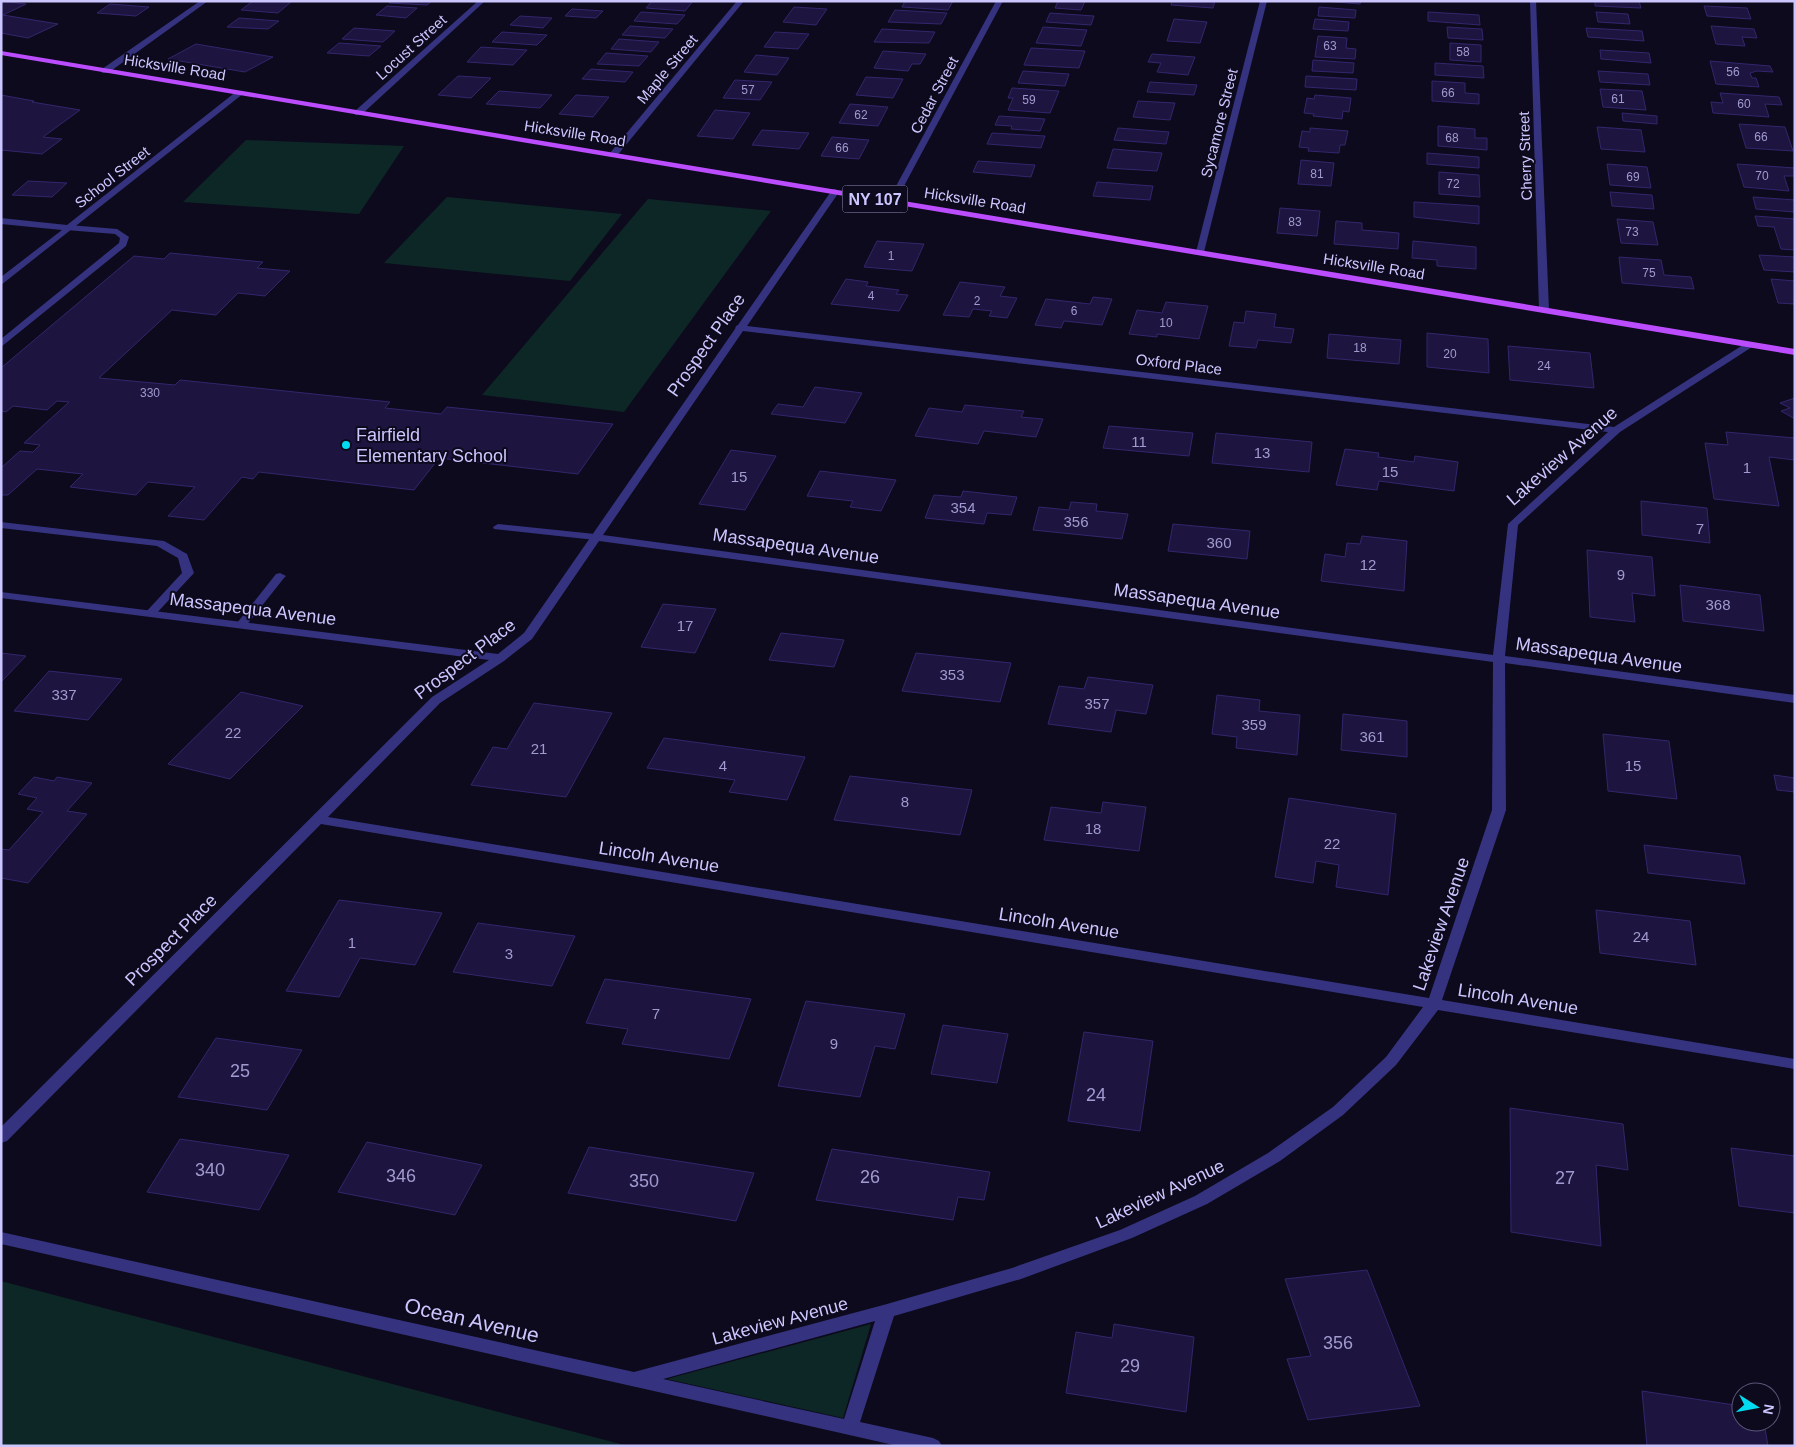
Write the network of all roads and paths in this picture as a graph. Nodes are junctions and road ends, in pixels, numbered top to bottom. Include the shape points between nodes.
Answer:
1 (205, 1) edge
2 (482, 1) edge
3 (741, 1) edge
4 (1000, 1) edge
5 (1264, 1) edge
6 (1533, 1) edge
7 (1, 53) edge
8 (105, 71) junction
9 (240, 93) junction
10 (358, 112) junction
11 (614, 155) junction
12 (835, 192) junction
13 (892, 201) junction
14 (1, 222) edge
15 (70, 228) junction
16 (1200, 252) junction
17 (1, 282) edge
18 (1544, 310) junction
19 (739, 328) junction
20 (1, 344) edge
21 (1749, 345) junction
22 (1795, 352) edge
23 (1616, 430) junction
24 (1, 525) edge
25 (498, 527) dead end
26 (595, 537) junction
27 (280, 576) dead end
28 (1, 595) edge
29 (150, 614) junction
30 (241, 626) junction
31 (500, 658) junction
32 (1499, 659) junction
33 (1795, 699) edge
34 (317, 819) junction
35 (1434, 1004) junction
36 (1795, 1064) edge
37 (1, 1136) edge
38 (1, 1238) edge
39 (887, 1311) junction
40 (635, 1379) junction
41 (850, 1427) junction
42 (933, 1446) edge

1 - 8 street
2 - 10 street, Locust Street
3 - 11 street, Maple Street
4 - 13 street, Cedar Street
5 - 16 street, Sycamore Street
6 - 18 street, Cherry Street
7 - 8 main road, Hicksville Road / NY 107
8 - 9 main road, Hicksville Road / NY 107
9 - 10 main road, Hicksville Road / NY 107
9 - 15 street, School Street
10 - 11 main road, Hicksville Road / NY 107
11 - 12 main road, Hicksville Road / NY 107
12 - 13 main road, Hicksville Road / NY 107
12 - 19 street, Prospect Place
13 - 16 main road, Hicksville Road / NY 107
14 - 15 street
15 - 17 street, School Street
15 - 20 street via 117,232 125,237 123,244
16 - 18 main road, Hicksville Road / NY 107
18 - 21 main road, Hicksville Road / NY 107
19 - 23 street, Oxford Place
19 - 26 street, Prospect Place
21 - 22 main road, Hicksville Road / NY 107
21 - 23 street, Lakeview Avenue
23 - 32 street, Lakeview Avenue via 1513,524
24 - 29 street via 160,543 184,556 188,572
25 - 26 street, Massapequa Avenue
26 - 31 street, Prospect Place via 528,636
26 - 32 street, Massapequa Avenue
27 - 30 street
28 - 29 street, Massapequa Avenue
29 - 30 street, Massapequa Avenue
30 - 31 street, Massapequa Avenue
31 - 34 street, Prospect Place via 436,700
32 - 33 street, Massapequa Avenue
32 - 35 street, Lakeview Avenue via 1499,810
34 - 35 street, Lincoln Avenue
34 - 37 street, Prospect Place
35 - 36 street, Lincoln Avenue
35 - 39 street, Lakeview Avenue via 1390,1061 1338,1111 1274,1158 1201,1200 1117,1238 1015,1274
38 - 40 street, Ocean Avenue
39 - 40 street, Lakeview Avenue
39 - 41 street
40 - 41 street, Ocean Avenue
41 - 42 street, Ocean Avenue

